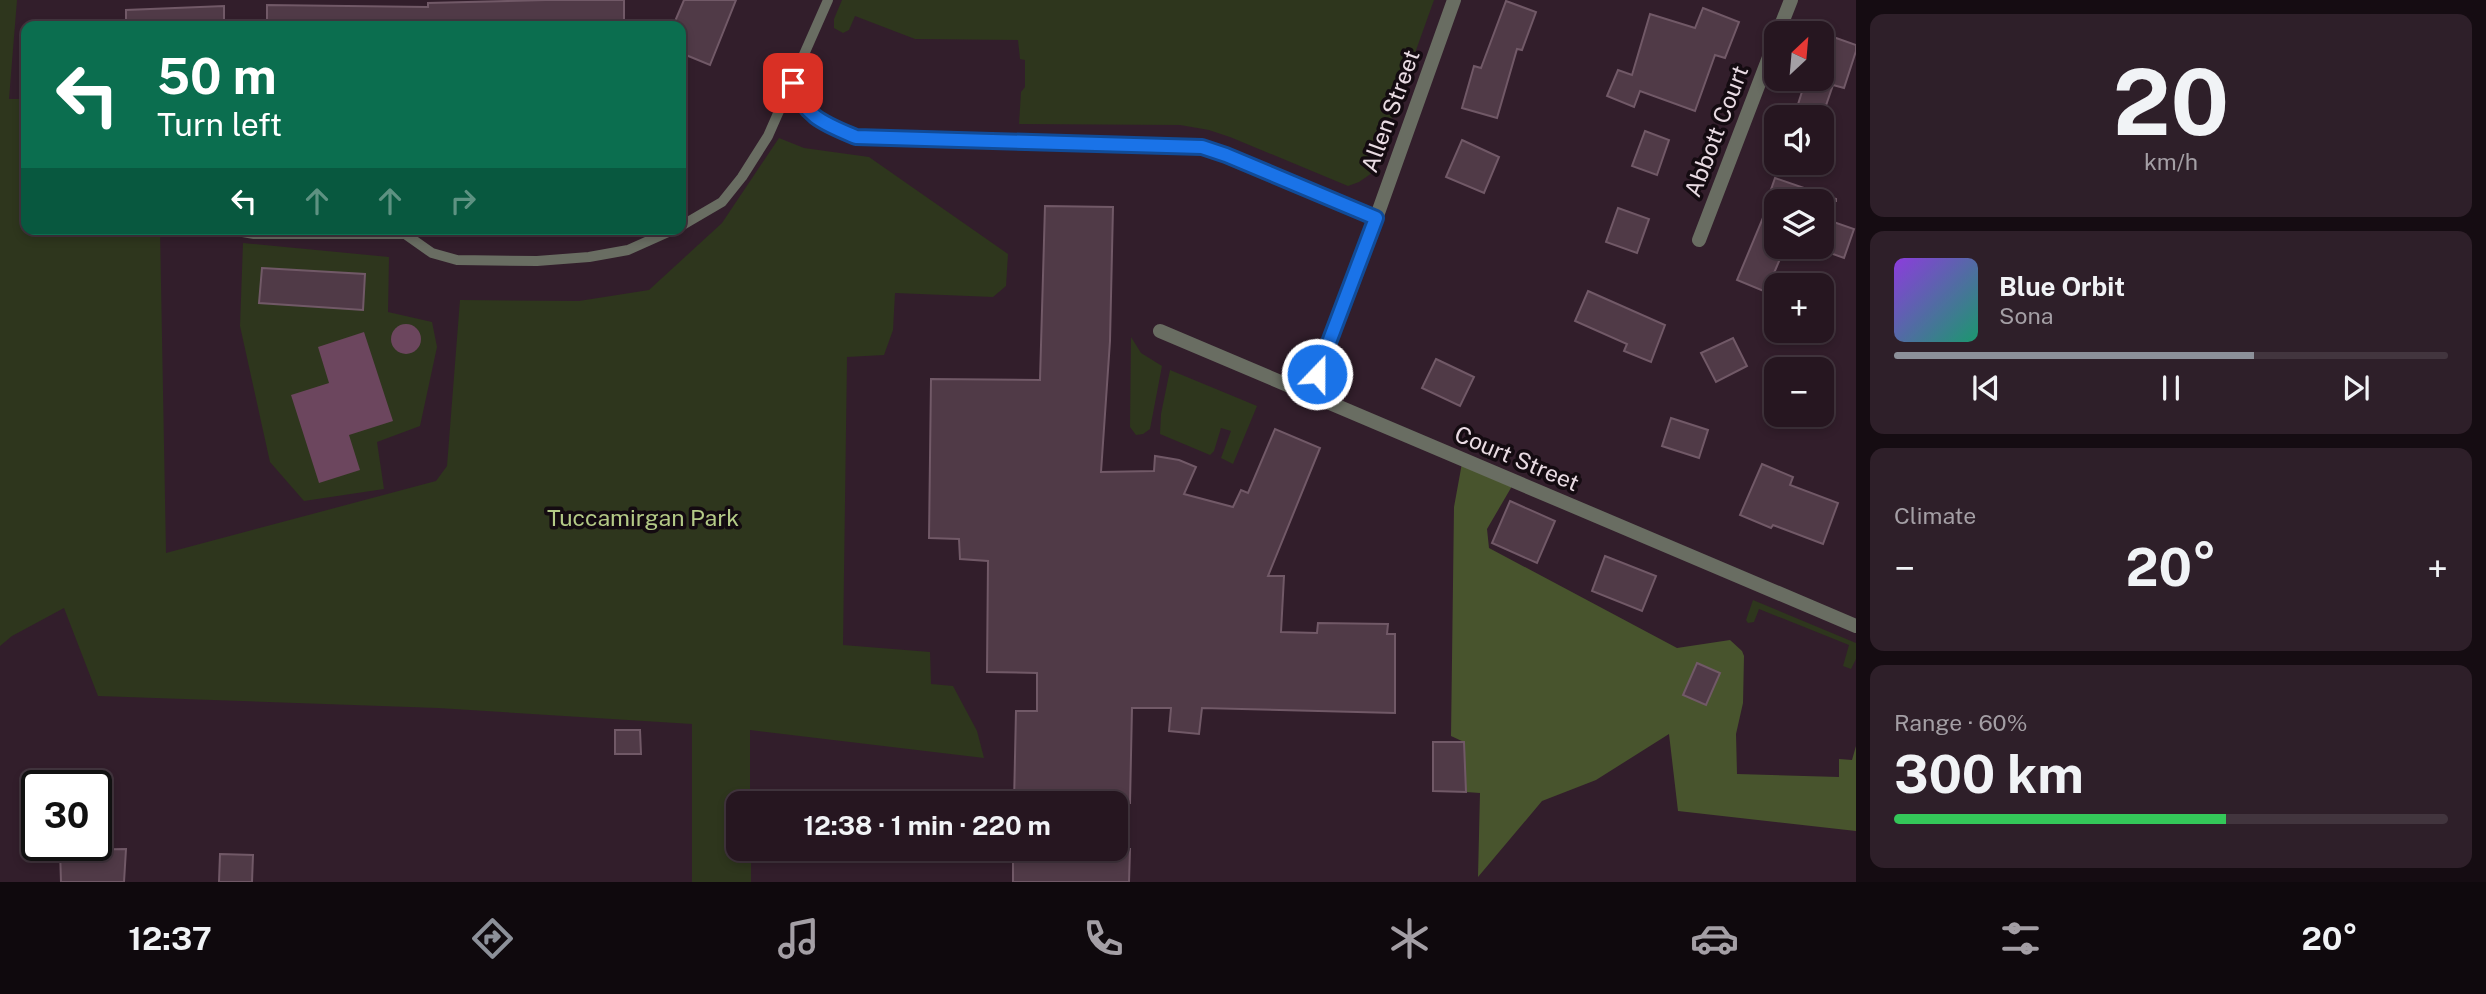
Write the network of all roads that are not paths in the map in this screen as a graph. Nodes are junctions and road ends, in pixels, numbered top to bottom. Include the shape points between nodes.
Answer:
1 (828, 0) edge
2 (1454, 0) edge
3 (1791, 0) edge
4 (1783, 21) edge
5 (1764, 70) edge
6 (793, 83) junction
7 (686, 216) edge
8 (695, 218) junction
9 (1376, 218) junction
10 (686, 223) edge
11 (406, 235) edge
12 (662, 235) edge
13 (1699, 240) dead end
14 (1160, 331) dead end
15 (1309, 395) junction
16 (1856, 626) edge

1 - 6 lane
2 - 9 street, Allen Street
3 - 4 street
5 - 13 street, Abbott Court
6 - 8 lane via 742,177 722,202
6 - 9 lane via 805,110 856,137 1202,147
7 - 8 lane
8 - 10 lane
9 - 15 street, Allen Street
11 - 12 lane via 432,253 457,260 537,261 628,250
14 - 15 street, Court Street
15 - 16 street, Court Street

